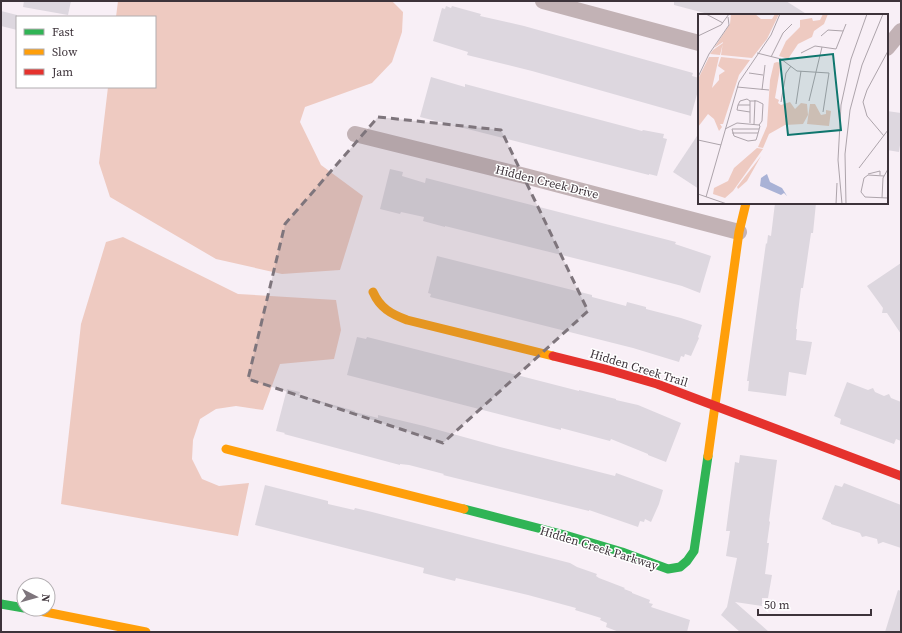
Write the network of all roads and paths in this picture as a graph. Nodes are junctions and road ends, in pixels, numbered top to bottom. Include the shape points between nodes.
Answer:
1 (543, 1) edge
2 (901, 31) edge
3 (698, 43) edge
4 (888, 47) edge
5 (355, 134) dead end
6 (746, 204) edge
7 (739, 232) junction
8 (373, 292) dead end
9 (716, 405) junction
10 (226, 449) dead end
11 (901, 476) edge
12 (1, 604) edge
13 (16, 607) edge
14 (56, 614) edge
15 (146, 632) edge

1 - 3 street
2 - 4 street
5 - 7 street, Hidden Creek Drive
6 - 7 main road, Hidden Creek Parkway
7 - 9 main road, Hidden Creek Parkway
8 - 9 main road, Hidden Creek Trail via 376,301 383,308 407,320 637,378
9 - 10 main road, Hidden Creek Parkway via 694,551 687,561 674,569 658,567 622,552 565,535
9 - 11 main road, Hidden Creek Trail via 843,456
12 - 13 main road
14 - 15 main road

